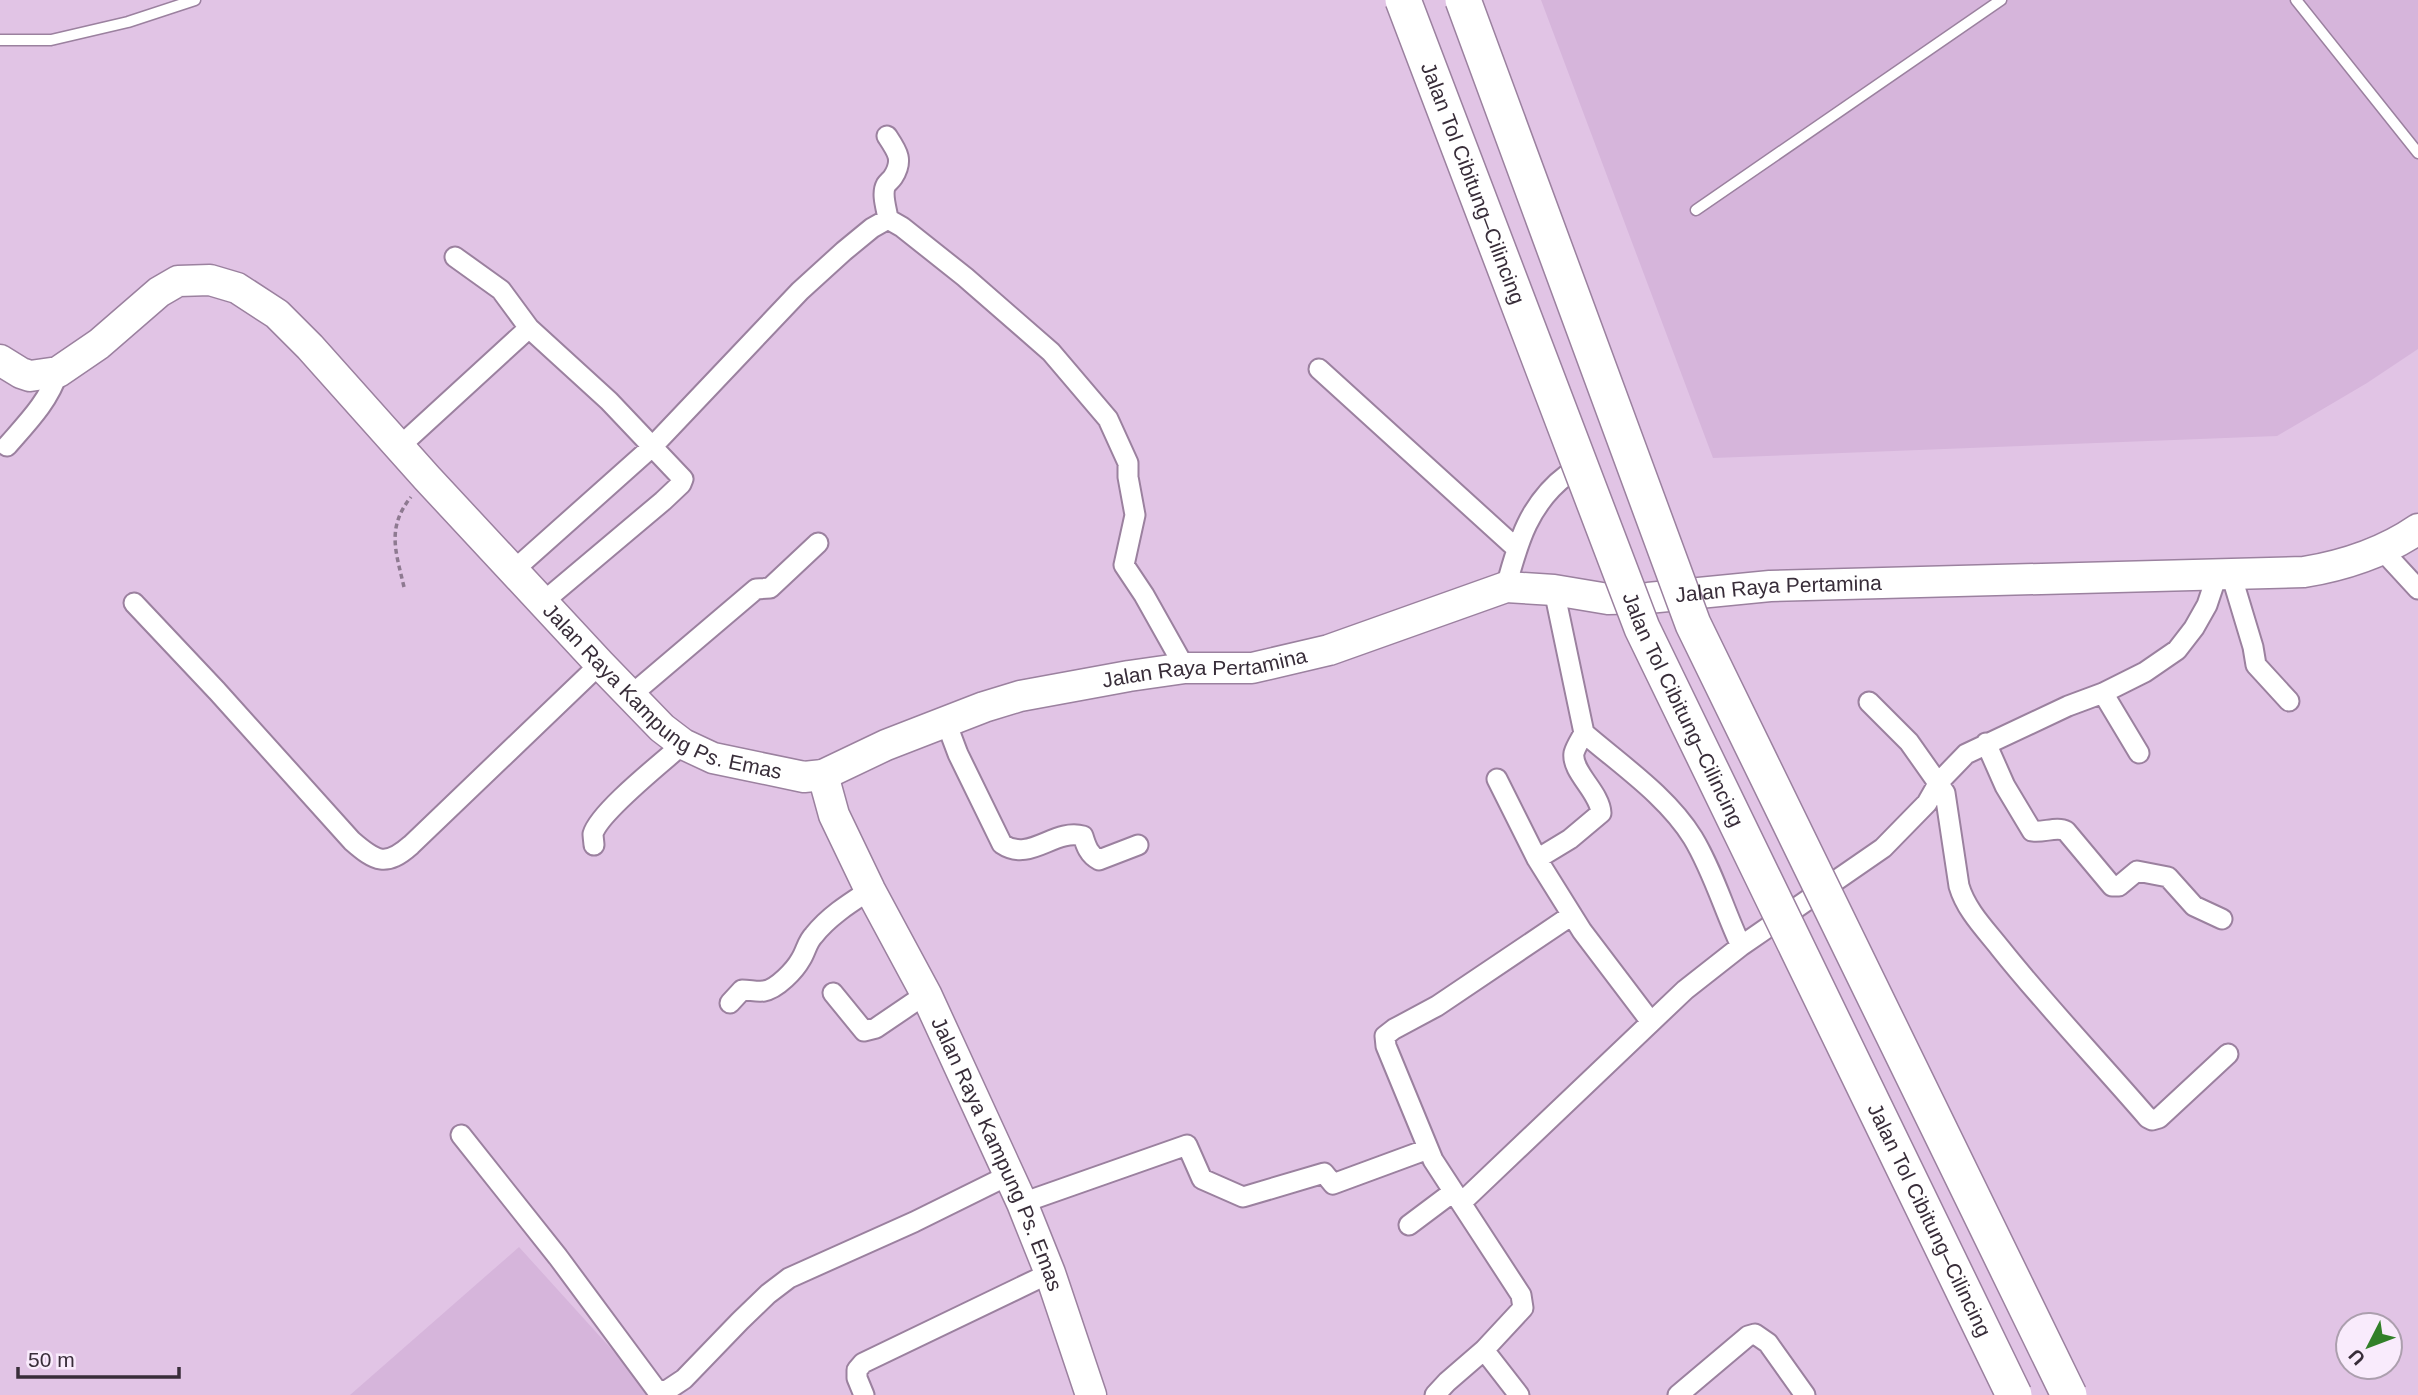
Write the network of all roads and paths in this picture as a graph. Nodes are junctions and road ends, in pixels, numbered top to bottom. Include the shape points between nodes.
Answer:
1 (195, 0) edge
2 (1403, 0) edge
3 (1463, 0) edge
4 (2001, 0) edge
5 (2296, 0) edge
6 (0, 40) edge
7 (887, 136) dead end
8 (2418, 153) edge
9 (1696, 210) dead end
10 (888, 219) junction
11 (455, 257) dead end
12 (529, 328) junction
13 (0, 360) edge
14 (1319, 369) dead end
15 (58, 372) junction
16 (7, 446) dead end
17 (653, 446) junction
18 (399, 447) junction
19 (1568, 474) dead end
20 (427, 478) junction
21 (2418, 528) edge
22 (818, 543) dead end
23 (1516, 548) junction
24 (2383, 551) junction
25 (514, 570) junction
26 (2224, 575) junction
27 (404, 587) dead end
28 (1506, 587) junction
29 (2418, 589) edge
30 (1555, 590) junction
31 (543, 601) junction
32 (134, 603) dead end
33 (600, 664) junction
34 (1185, 668) junction
35 (2103, 693) junction
36 (630, 696) junction
37 (2289, 701) dead end
38 (1869, 702) dead end
39 (946, 722) junction
40 (1584, 733) junction
41 (1986, 743) junction
42 (683, 744) junction
43 (2139, 753) dead end
44 (823, 775) junction
45 (1497, 779) dead end
46 (1939, 782) junction
47 (594, 845) dead end
48 (1138, 845) dead end
49 (1537, 859) junction
50 (870, 890) junction
51 (1572, 915) junction
52 (2222, 919) dead end
53 (1741, 946) junction
54 (833, 993) dead end
55 (926, 994) junction
56 (730, 1003) dead end
57 (1651, 1022) junction
58 (2228, 1054) dead end
59 (461, 1135) dead end
60 (1428, 1149) junction
61 (1009, 1175) junction
62 (1457, 1197) junction
63 (1022, 1203) junction
64 (1409, 1225) dead end
65 (1050, 1273) junction
66 (1484, 1350) junction
67 (653, 1394) edge
68 (864, 1395) edge
69 (1091, 1395) edge
70 (1435, 1395) edge
71 (1519, 1395) edge
72 (1678, 1395) edge
73 (1805, 1395) edge
74 (2014, 1395) edge
75 (2069, 1395) edge

1 - 6 lane via 51,40
2 - 74 highway, Jalan Tol Cibitung–Cilincing, bridge via 1642,628
3 - 75 highway, bridge via 1693,624
4 - 9 lane
5 - 8 lane
7 - 10 street via 900,160 885,186
10 - 17 street via 800,291
10 - 34 street via 965,277 1051,352 1108,419 1128,463 1135,515 1124,565
11 - 12 street via 501,290
12 - 17 street
12 - 18 street
13 - 15 main road via 30,376
14 - 23 street
15 - 16 street via 48,396
15 - 18 main road, Jalan Raya Kampung Ps. Emas via 165,288 185,280 211,280 237,288 276,314
17 - 25 street
17 - 31 street via 683,479 681,484
18 - 20 main road, Jalan Raya Kampung Ps. Emas
19 - 23 street via 1540,500
20 - 25 main road, Jalan Raya Kampung Ps. Emas
20 - 27 path via 398,513 394,545
21 - 24 main road, Jalan Raya Pertamina
22 - 36 street via 770,588 756,589
23 - 28 street
24 - 26 main road, Jalan Raya Pertamina via 2304,572
24 - 29 street
25 - 31 main road, Jalan Raya Kampung Ps. Emas
26 - 30 main road, Jalan Raya Pertamina via 1770,586 1608,599
26 - 35 street via 2176,650
26 - 37 street via 2256,665
28 - 30 main road, Jalan Raya Pertamina
28 - 34 main road, Jalan Raya Pertamina via 1329,650 1252,668
30 - 40 street
31 - 33 main road, Jalan Raya Kampung Ps. Emas
32 - 33 street via 352,841 369,856 382,860 396,859
33 - 36 main road, Jalan Raya Kampung Ps. Emas
34 - 39 main road, Jalan Raya Pertamina via 1020,696
35 - 41 street
35 - 43 street
36 - 42 main road, Jalan Raya Kampung Ps. Emas
38 - 46 street via 1909,742
39 - 44 main road, Jalan Raya Pertamina
39 - 48 street via 1002,844 1011,850 1073,834 1083,836 1099,860
40 - 49 street via 1574,760 1601,813
40 - 53 street via 1679,818 1705,861
41 - 46 street via 1966,754
41 - 52 street via 2032,831 2066,831 2112,886 2119,886 2137,871 2168,877 2194,906
42 - 44 main road, Jalan Raya Kampung Ps. Emas via 713,758 765,771 804,778
42 - 47 street via 612,808 593,835
44 - 50 main road, Jalan Raya Kampung Ps. Emas via 834,815
45 - 49 street
46 - 53 street via 1927,803 1883,848
46 - 58 street via 1963,898 2013,964 2148,1118 2159,1118
49 - 51 street
50 - 55 main road, Jalan Raya Kampung Ps. Emas
50 - 56 street via 814,935 801,960 780,982 760,992 742,990
51 - 57 street
51 - 60 street via 1385,1036
53 - 57 street
54 - 55 street via 864,1031 876,1028
55 - 61 main road, Jalan Raya Kampung Ps. Emas
57 - 62 street
59 - 67 street via 558,1256
60 - 62 street
60 - 63 street via 1333,1184 1324,1173 1243,1197 1202,1179 1187,1145
61 - 63 main road, Jalan Raya Kampung Ps. Emas
61 - 67 street via 789,1278 684,1379
62 - 64 street
62 - 66 street via 1521,1295 1523,1308
63 - 65 main road, Jalan Raya Kampung Ps. Emas
65 - 68 street via 863,1363 857,1378
65 - 69 main road, Jalan Raya Kampung Ps. Emas
66 - 70 street
66 - 71 street
72 - 73 street via 1755,1334 1768,1343

